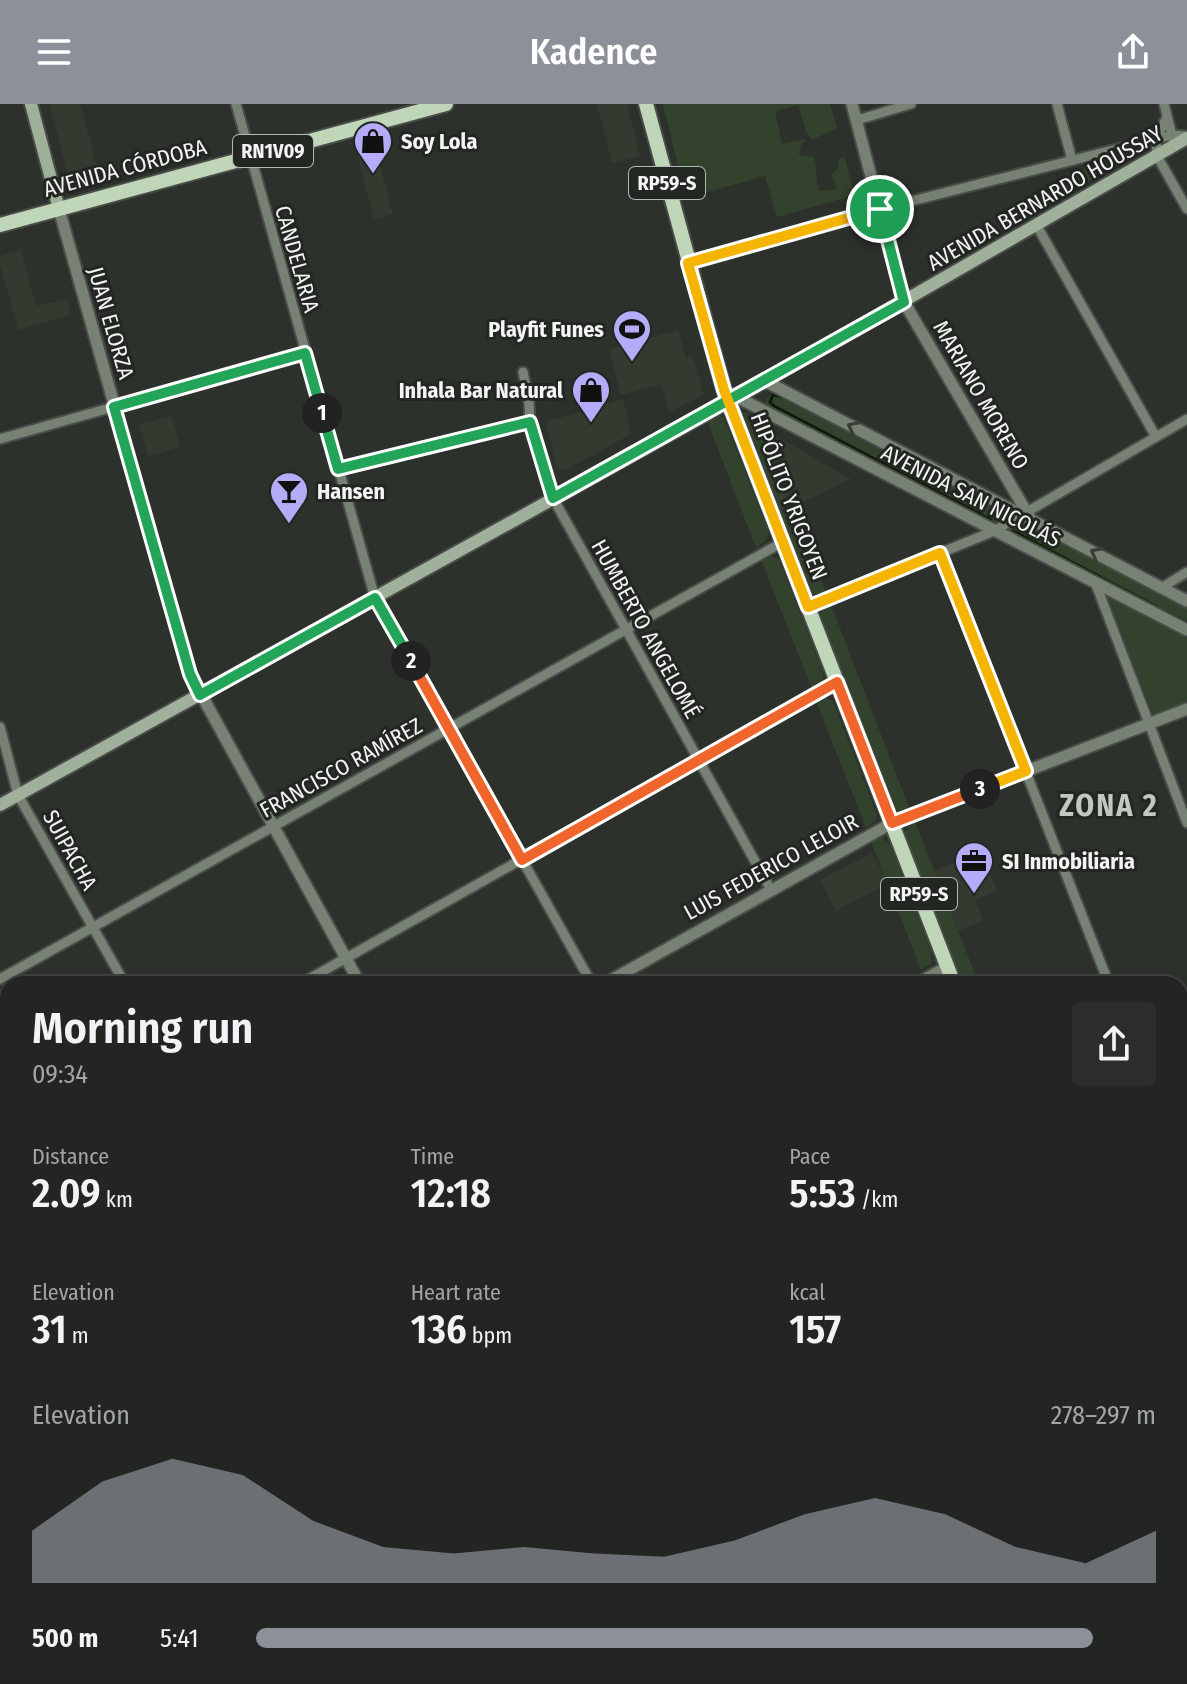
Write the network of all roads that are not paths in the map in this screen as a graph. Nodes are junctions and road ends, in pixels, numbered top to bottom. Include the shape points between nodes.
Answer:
1 (31, 104) edge
2 (236, 104) edge
3 (646, 104) edge
4 (852, 104) edge
5 (911, 104) edge
6 (1057, 104) edge
7 (1164, 104) edge
8 (442, 105) edge
9 (1167, 117) junction
10 (857, 120) junction
11 (1187, 137) edge
12 (1156, 139) junction
13 (1173, 140) junction
14 (1157, 156) junction
15 (250, 157) junction
16 (1072, 160) junction
17 (59, 209) junction
18 (880, 209) junction
19 (1187, 209) edge
20 (0, 225) edge
21 (1037, 226) junction
22 (688, 263) junction
23 (904, 302) junction
24 (305, 353) junction
25 (523, 372) dead end
26 (765, 381) junction
27 (733, 399) junction
28 (114, 407) junction
29 (1187, 419) edge
30 (530, 422) junction
31 (1156, 437) junction
32 (0, 439) edge
33 (338, 469) junction
34 (553, 498) junction
35 (1026, 515) junction
36 (994, 531) junction
37 (783, 542) junction
38 (940, 553) junction
39 (1187, 572) edge
40 (1095, 582) junction
41 (1161, 588) junction
42 (375, 598) junction
43 (1187, 601) edge
44 (808, 607) junction
45 (626, 629) junction
46 (1187, 630) edge
47 (837, 682) junction
48 (200, 695) junction
49 (1187, 709) edge
50 (1149, 724) junction
51 (0, 727) edge
52 (448, 728) junction
53 (699, 760) junction
54 (1026, 771) junction
55 (18, 795) junction
56 (0, 805) edge
57 (892, 823) junction
58 (1187, 823) edge
59 (273, 827) junction
60 (522, 860) junction
61 (771, 890) junction
62 (93, 927) junction
63 (346, 958) junction
64 (947, 966) junction
65 (5, 976) edge
66 (121, 976) edge
67 (314, 976) edge
68 (356, 976) edge
69 (587, 976) edge
70 (618, 976) edge
71 (929, 976) edge
72 (951, 976) edge
73 (1106, 976) edge

1 - 17 main road, JUAN ELORZA
2 - 15 street, CANDELARIA
3 - 22 main road, HIPÓLITO YRIGOYEN / RP59-S
4 - 10 street, MARIANO MORENO
5 - 10 street
6 - 16 street
7 - 9 street
8 - 15 main road, AVENIDA CÓRDOBA / RN1V09
9 - 12 street
9 - 13 street
10 - 18 street, MARIANO MORENO
11 - 13 main road, AVENIDA BERNARDO HOUSSAY
12 - 13 street
12 - 14 street
12 - 16 street
13 - 14 main road, AVENIDA BERNARDO HOUSSAY
14 - 19 street
14 - 21 main road, AVENIDA BERNARDO HOUSSAY
15 - 17 main road, AVENIDA CÓRDOBA / RN1V09
15 - 24 street, CANDELARIA
16 - 18 street
17 - 20 main road, AVENIDA CÓRDOBA / RN1V09
17 - 28 street, JUAN ELORZA
18 - 22 street
18 - 23 street, MARIANO MORENO
21 - 23 main road, AVENIDA BERNARDO HOUSSAY
21 - 31 street
22 - 27 main road, HIPÓLITO YRIGOYEN / RP59-S via 714,359
23 - 26 main road, AVENIDA BERNARDO HOUSSAY
23 - 35 street, MARIANO MORENO
24 - 28 street
24 - 33 street, CANDELARIA
25 - 30 street, HUMBERTO ANGELOMÉ
26 - 27 main road, AVENIDA BERNARDO HOUSSAY
35 -> 26 street, AVENIDA SAN NICOLÁS
27 - 34 main road, AVENIDA BERNARDO HOUSSAY
27 - 36 street, AVENIDA SAN NICOLÁS
27 - 37 main road, HIPÓLITO YRIGOYEN / RP59-S
28 - 32 street
28 - 48 street, JUAN ELORZA
29 - 31 street
30 - 33 street
30 - 34 street, HUMBERTO ANGELOMÉ
31 - 35 street
33 - 42 street, CANDELARIA
34 - 42 main road, AVENIDA BERNARDO HOUSSAY
34 - 45 street, HUMBERTO ANGELOMÉ
35 - 36 street
41 -> 35 street, AVENIDA SAN NICOLÁS
36 - 38 street
36 - 40 street, AVENIDA SAN NICOLÁS
37 - 44 main road, HIPÓLITO YRIGOYEN / RP59-S
37 - 45 street, FRANCISCO RAMÍREZ
38 - 44 street
38 - 54 street
39 - 41 street
40 - 46 street, AVENIDA SAN NICOLÁS
40 - 50 street
41 - 43 street, AVENIDA SAN NICOLÁS
42 - 48 main road, AVENIDA BERNARDO HOUSSAY
42 - 52 street, CANDELARIA
44 - 47 main road, HIPÓLITO YRIGOYEN / RP59-S
45 - 52 street, FRANCISCO RAMÍREZ
45 - 53 street, HUMBERTO ANGELOMÉ
47 - 53 street
47 - 57 main road, HIPÓLITO YRIGOYEN / RP59-S
48 - 55 main road, AVENIDA BERNARDO HOUSSAY
48 - 59 street, JUAN ELORZA
49 - 50 street, LUIS FEDERICO LELOIR
50 - 54 street, LUIS FEDERICO LELOIR
50 - 58 street
51 - 55 street, SUIPACHA
52 - 59 street, FRANCISCO RAMÍREZ
52 - 60 street, CANDELARIA
53 - 60 street
53 - 61 street, HUMBERTO ANGELOMÉ
54 - 57 street, LUIS FEDERICO LELOIR
54 - 73 street
55 - 56 main road, AVENIDA BERNARDO HOUSSAY
55 - 62 street, SUIPACHA
57 - 61 street, LUIS FEDERICO LELOIR
57 - 64 main road, HIPÓLITO YRIGOYEN / RP59-S
59 - 62 street, FRANCISCO RAMÍREZ
59 - 63 street, JUAN ELORZA
60 - 63 street
60 - 69 street, CANDELARIA
61 - 70 street, LUIS FEDERICO LELOIR
62 - 65 street, FRANCISCO RAMÍREZ
62 - 66 street, SUIPACHA
63 - 67 street
63 - 68 street, JUAN ELORZA
64 - 71 street
64 - 72 main road, HIPÓLITO YRIGOYEN / RP59-S

